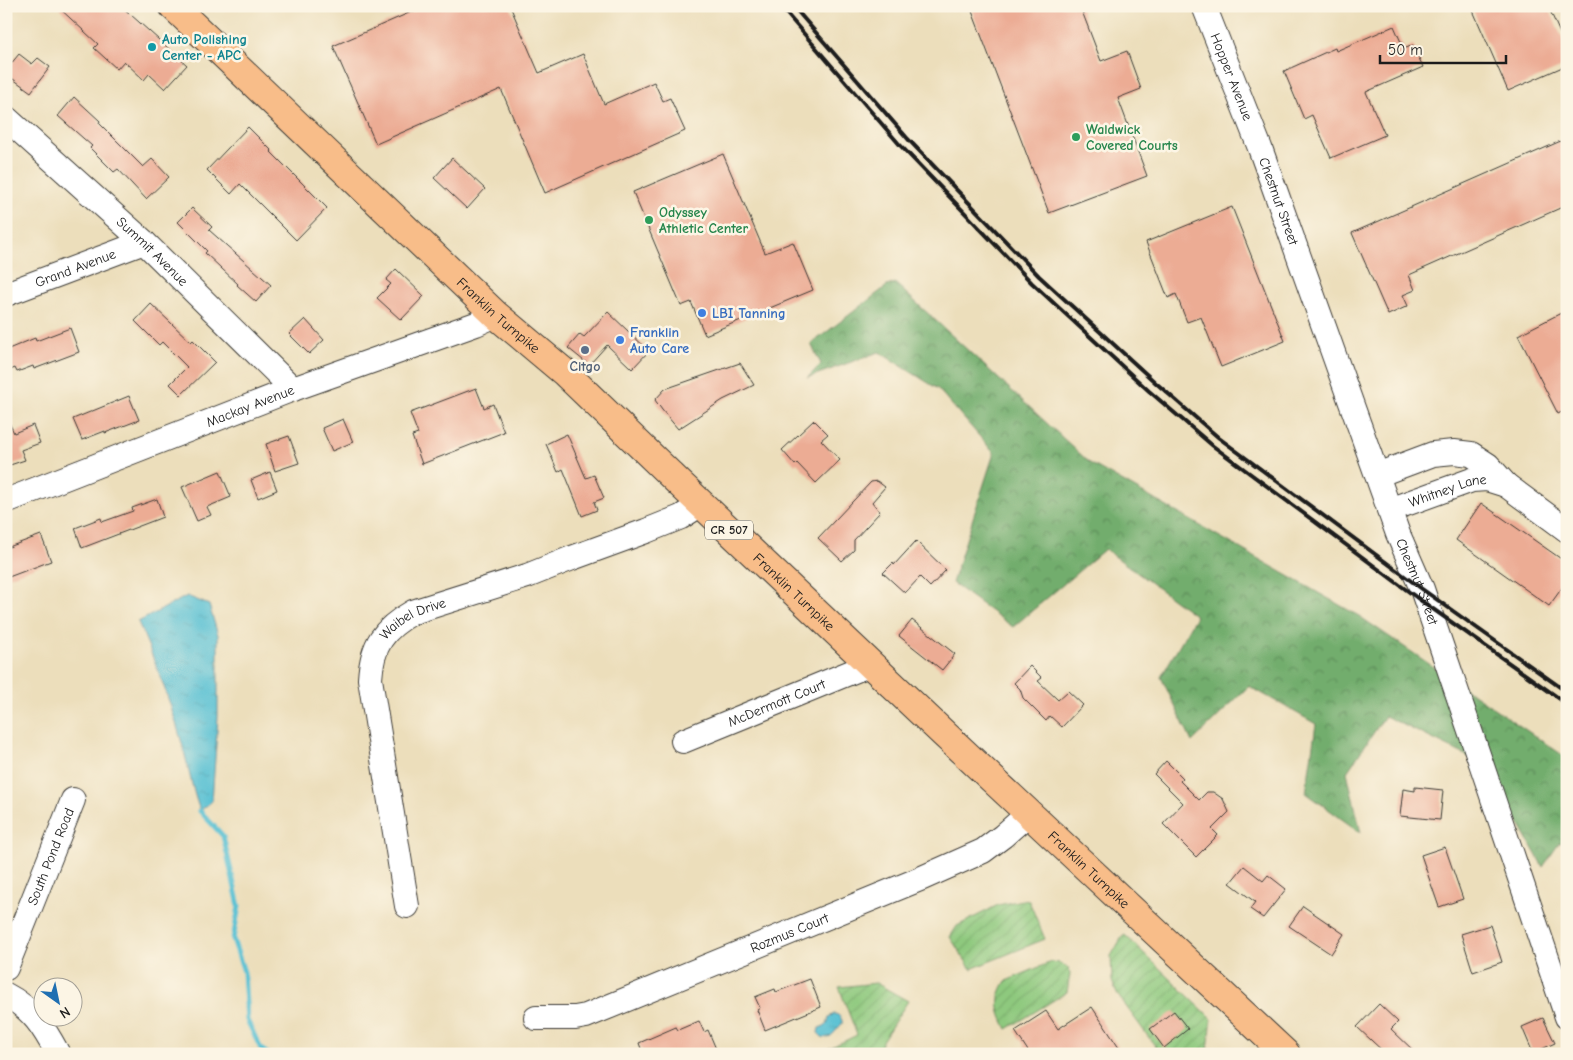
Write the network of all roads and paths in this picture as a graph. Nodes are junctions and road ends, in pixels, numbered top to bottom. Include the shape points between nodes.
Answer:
1 (173, 6) edge
2 (1204, 6) edge
3 (6, 118) edge
4 (1260, 148) joint
5 (144, 242) junction
6 (6, 294) edge
7 (496, 315) junction
8 (293, 389) junction
9 (1377, 475) junction
10 (1506, 485) junction
11 (6, 501) edge
12 (701, 504) junction
13 (1390, 510) junction
14 (1567, 530) edge
15 (871, 664) junction
16 (683, 741) dead end
17 (72, 800) dead end
18 (1029, 813) junction
19 (407, 906) dead end
20 (6, 968) edge
21 (6, 995) edge
22 (1567, 1017) edge
23 (536, 1018) dead end
24 (58, 1054) edge
25 (1286, 1054) edge

1 - 7 main road, Franklin Turnpike / CR 507
2 - 4 street, Hopper Avenue
3 - 5 street, Summit Avenue
4 - 9 street, Chestnut Street
5 - 6 street, Grand Avenue
5 - 8 street, Summit Avenue
7 - 8 street, Mackay Avenue
7 - 12 main road, Franklin Turnpike / CR 507 via 564,372
8 - 11 street, Mackay Avenue
9 - 10 street, Whitney Lane via 1433,454 1454,452 1471,454 1488,465
9 - 13 street, Chestnut Street
10 - 13 street, Whitney Lane via 1487,479 1472,480
10 - 14 street, Whitney Lane
12 - 15 main road, Franklin Turnpike / CR 507
12 - 19 street, Waibel Drive via 681,517 527,576 412,612 385,633 376,647 370,678
13 - 22 street, Chestnut Street via 1422,588
15 - 16 street, McDermott Court
15 - 18 main road, Franklin Turnpike / CR 507
17 - 20 street, South Pond Road
18 - 23 street, Rozmus Court via 983,851 920,879 586,1016
18 - 25 main road, Franklin Turnpike / CR 507
21 - 24 street via 31,1012

